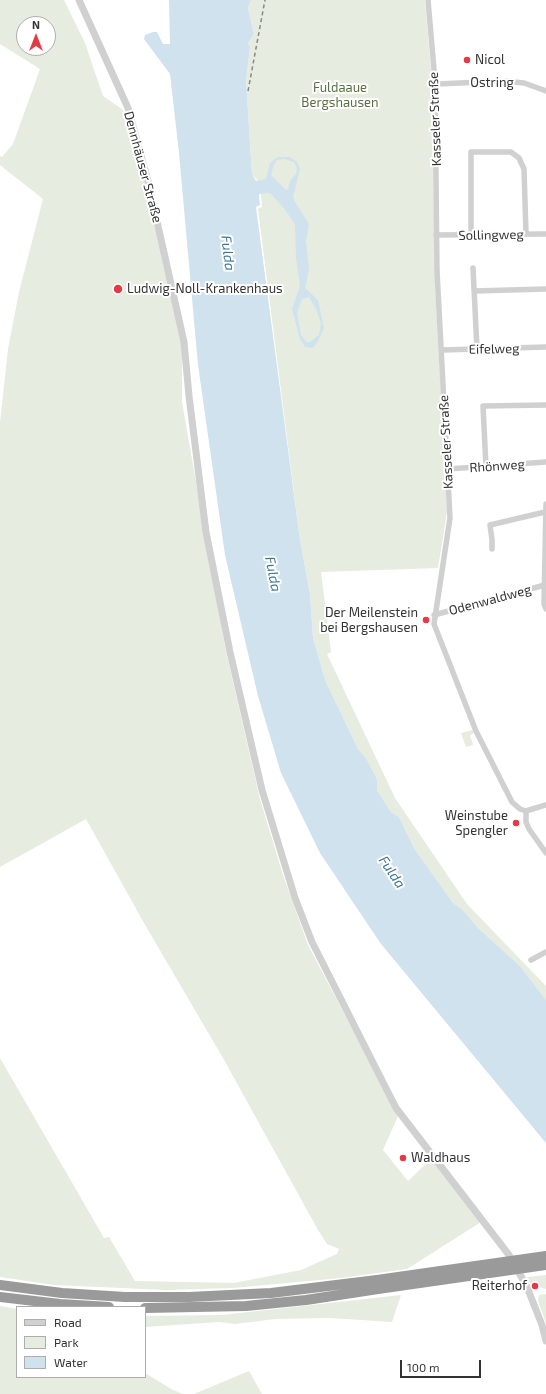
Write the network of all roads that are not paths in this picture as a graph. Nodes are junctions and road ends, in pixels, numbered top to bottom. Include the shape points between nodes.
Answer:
1 (79, 0) edge
2 (428, 0) edge
3 (436, 84) junction
4 (546, 91) edge
5 (526, 234) junction
6 (546, 234) edge
7 (436, 235) junction
8 (471, 235) junction
9 (473, 268) dead end
10 (546, 289) edge
11 (474, 291) junction
12 (546, 347) edge
13 (477, 349) junction
14 (442, 350) junction
15 (546, 405) edge
16 (546, 462) edge
17 (486, 466) junction
18 (448, 469) junction
19 (546, 504) edge
20 (545, 512) junction
21 (492, 549) dead end
22 (545, 585) junction
23 (546, 609) edge
24 (434, 616) junction
25 (546, 805) edge
26 (526, 811) junction
27 (546, 854) edge
28 (546, 952) edge
29 (531, 960) dead end
30 (546, 1256) edge
31 (546, 1265) edge
32 (377, 1285) junction
33 (0, 1286) edge
34 (0, 1297) edge
35 (93, 1306) edge
36 (146, 1308) edge
37 (546, 1341) edge

1 - 37 street, Dennhäuser Straße via 128,108 148,181 184,342 188,396 206,532 230,652 262,790 295,898 309,936 396,1108 509,1255 527,1287
2 - 3 street, Kasseler Straße
3 - 4 street, Ostring via 505,81 524,83
3 - 7 street, Kasseler Straße
5 - 6 street, Sollingweg
5 - 8 street, Sollingweg
5 - 8 street via 524,169 519,158 510,152 471,152
7 - 8 street, Sollingweg
7 - 14 street, Kasseler Straße
9 - 11 street
10 - 11 street
11 - 13 street
12 - 13 street, Eifelweg
13 - 14 street, Eifelweg
14 - 18 street, Kasseler Straße
15 - 17 street via 483,406
16 - 17 street, Rhönweg
17 - 18 street, Rhönweg
18 - 24 street, Kasseler Straße via 449,526
19 - 20 street
20 - 21 street via 490,525
20 - 22 street
22 - 23 street
22 - 24 street, Odenwaldweg
24 - 26 street, Kasseler Straße via 436,632 476,731 512,802
25 - 26 street
26 - 27 street via 529,829
28 - 29 street
30 - 32 highway, bridge
31 - 32 highway, bridge
32 - 33 highway via 189,1297 125,1297
32 - 36 highway via 306,1300 246,1306
34 - 35 highway

